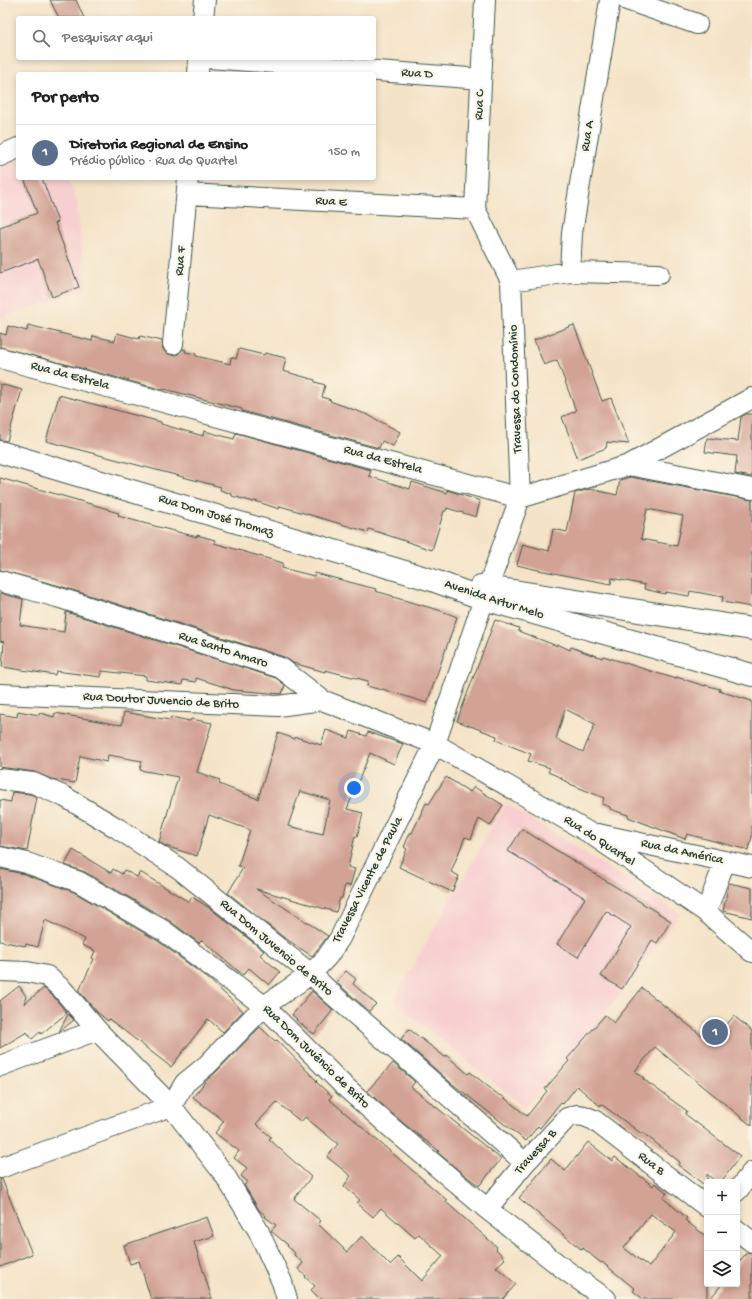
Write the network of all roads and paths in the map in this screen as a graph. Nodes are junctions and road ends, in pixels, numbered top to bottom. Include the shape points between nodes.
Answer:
1 (205, 0) edge
2 (485, 0) edge
3 (610, 0) edge
4 (627, 0) edge
5 (203, 16) edge
6 (698, 24) dead end
7 (199, 60) edge
8 (235, 60) edge
9 (198, 72) edge
10 (481, 79) junction
11 (16, 149) edge
12 (0, 156) edge
13 (188, 186) edge
14 (475, 209) junction
15 (570, 272) junction
16 (659, 274) dead end
17 (511, 281) junction
18 (173, 344) dead end
19 (0, 358) edge
20 (752, 398) edge
21 (0, 452) edge
22 (629, 466) junction
23 (752, 489) edge
24 (520, 498) junction
25 (432, 580) joint
26 (0, 581) edge
27 (486, 593) junction
28 (752, 629) edge
29 (752, 675) edge
30 (0, 694) edge
31 (322, 700) junction
32 (435, 744) junction
33 (0, 779) edge
34 (588, 832) junction
35 (0, 857) edge
36 (725, 861) junction
37 (752, 867) edge
38 (706, 912) junction
39 (752, 952) edge
40 (0, 971) edge
41 (311, 974) junction
42 (264, 1006) junction
43 (97, 1030) junction
44 (0, 1066) edge
45 (171, 1106) junction
46 (594, 1120) joint
47 (525, 1163) junction
48 (0, 1168) edge
49 (752, 1172) edge
50 (740, 1188) edge
51 (704, 1205) edge
52 (487, 1209) junction
53 (740, 1232) edge
54 (752, 1242) edge
55 (287, 1299) edge
56 (606, 1299) edge

1 - 5 street
2 - 10 street, Rua C
3 - 15 street, Rua A via 572,233
4 - 6 street
7 - 9 street
8 - 10 street, Rua D
10 - 14 street, Rua C
11 - 12 street
13 - 14 street, Rua E
13 - 18 street, Rua F
14 - 17 street
15 - 16 street
15 - 17 street
17 - 24 street, Travessa do Condomínio
19 - 24 street, Rua da Estrela
20 - 22 street
21 - 25 main road, Rua Dom José Thomaz
22 - 23 street
22 - 24 street
24 - 27 street, Travessa Vicente de Paula
25 - 27 main road, Avenida Artur Melo
26 - 31 street, Rua Santo Amaro via 281,668
27 - 28 main road, Avenida Artur Melo
27 - 29 main road, Avenida Artur Melo
27 - 32 street, Travessa Vicente de Paula
30 - 31 street, Rua Doutor Juvencio de Brito via 278,706
31 - 32 street, Rua Santo Amaro
32 - 34 street, Rua do Quartel
32 - 41 street, Travessa Vicente de Paula via 340,938
33 - 41 street, Rua Dom Juvencio de Brito via 32,783 65,797 117,828 177,867
34 - 36 street, Rua da América
34 - 38 street, Rua do Quartel
35 - 42 street, Rua Dom Juvêncio de Brito via 27,863 79,882 164,931
36 - 37 street, Rua da América
36 - 38 street
38 - 39 street, Rua do Quartel
40 - 43 street via 47,976 62,989
41 - 42 street, Travessa Vicente de Paula
41 - 47 street, Rua Dom Juvencio de Brito
42 - 45 street, Travessa Vicente de Paula via 207,1065 185,1083
42 - 52 street, Rua Dom Juvêncio de Brito via 341,1083
43 - 44 street
43 - 45 street
45 - 48 street
45 - 55 street via 224,1174 258,1230
46 - 47 street, Travessa B via 577,1115 567,1118
46 - 51 street, Rua B
47 - 52 street, Travessa B
49 - 50 street
52 - 56 street, Rua Dom Juvêncio de Brito
53 - 54 street

